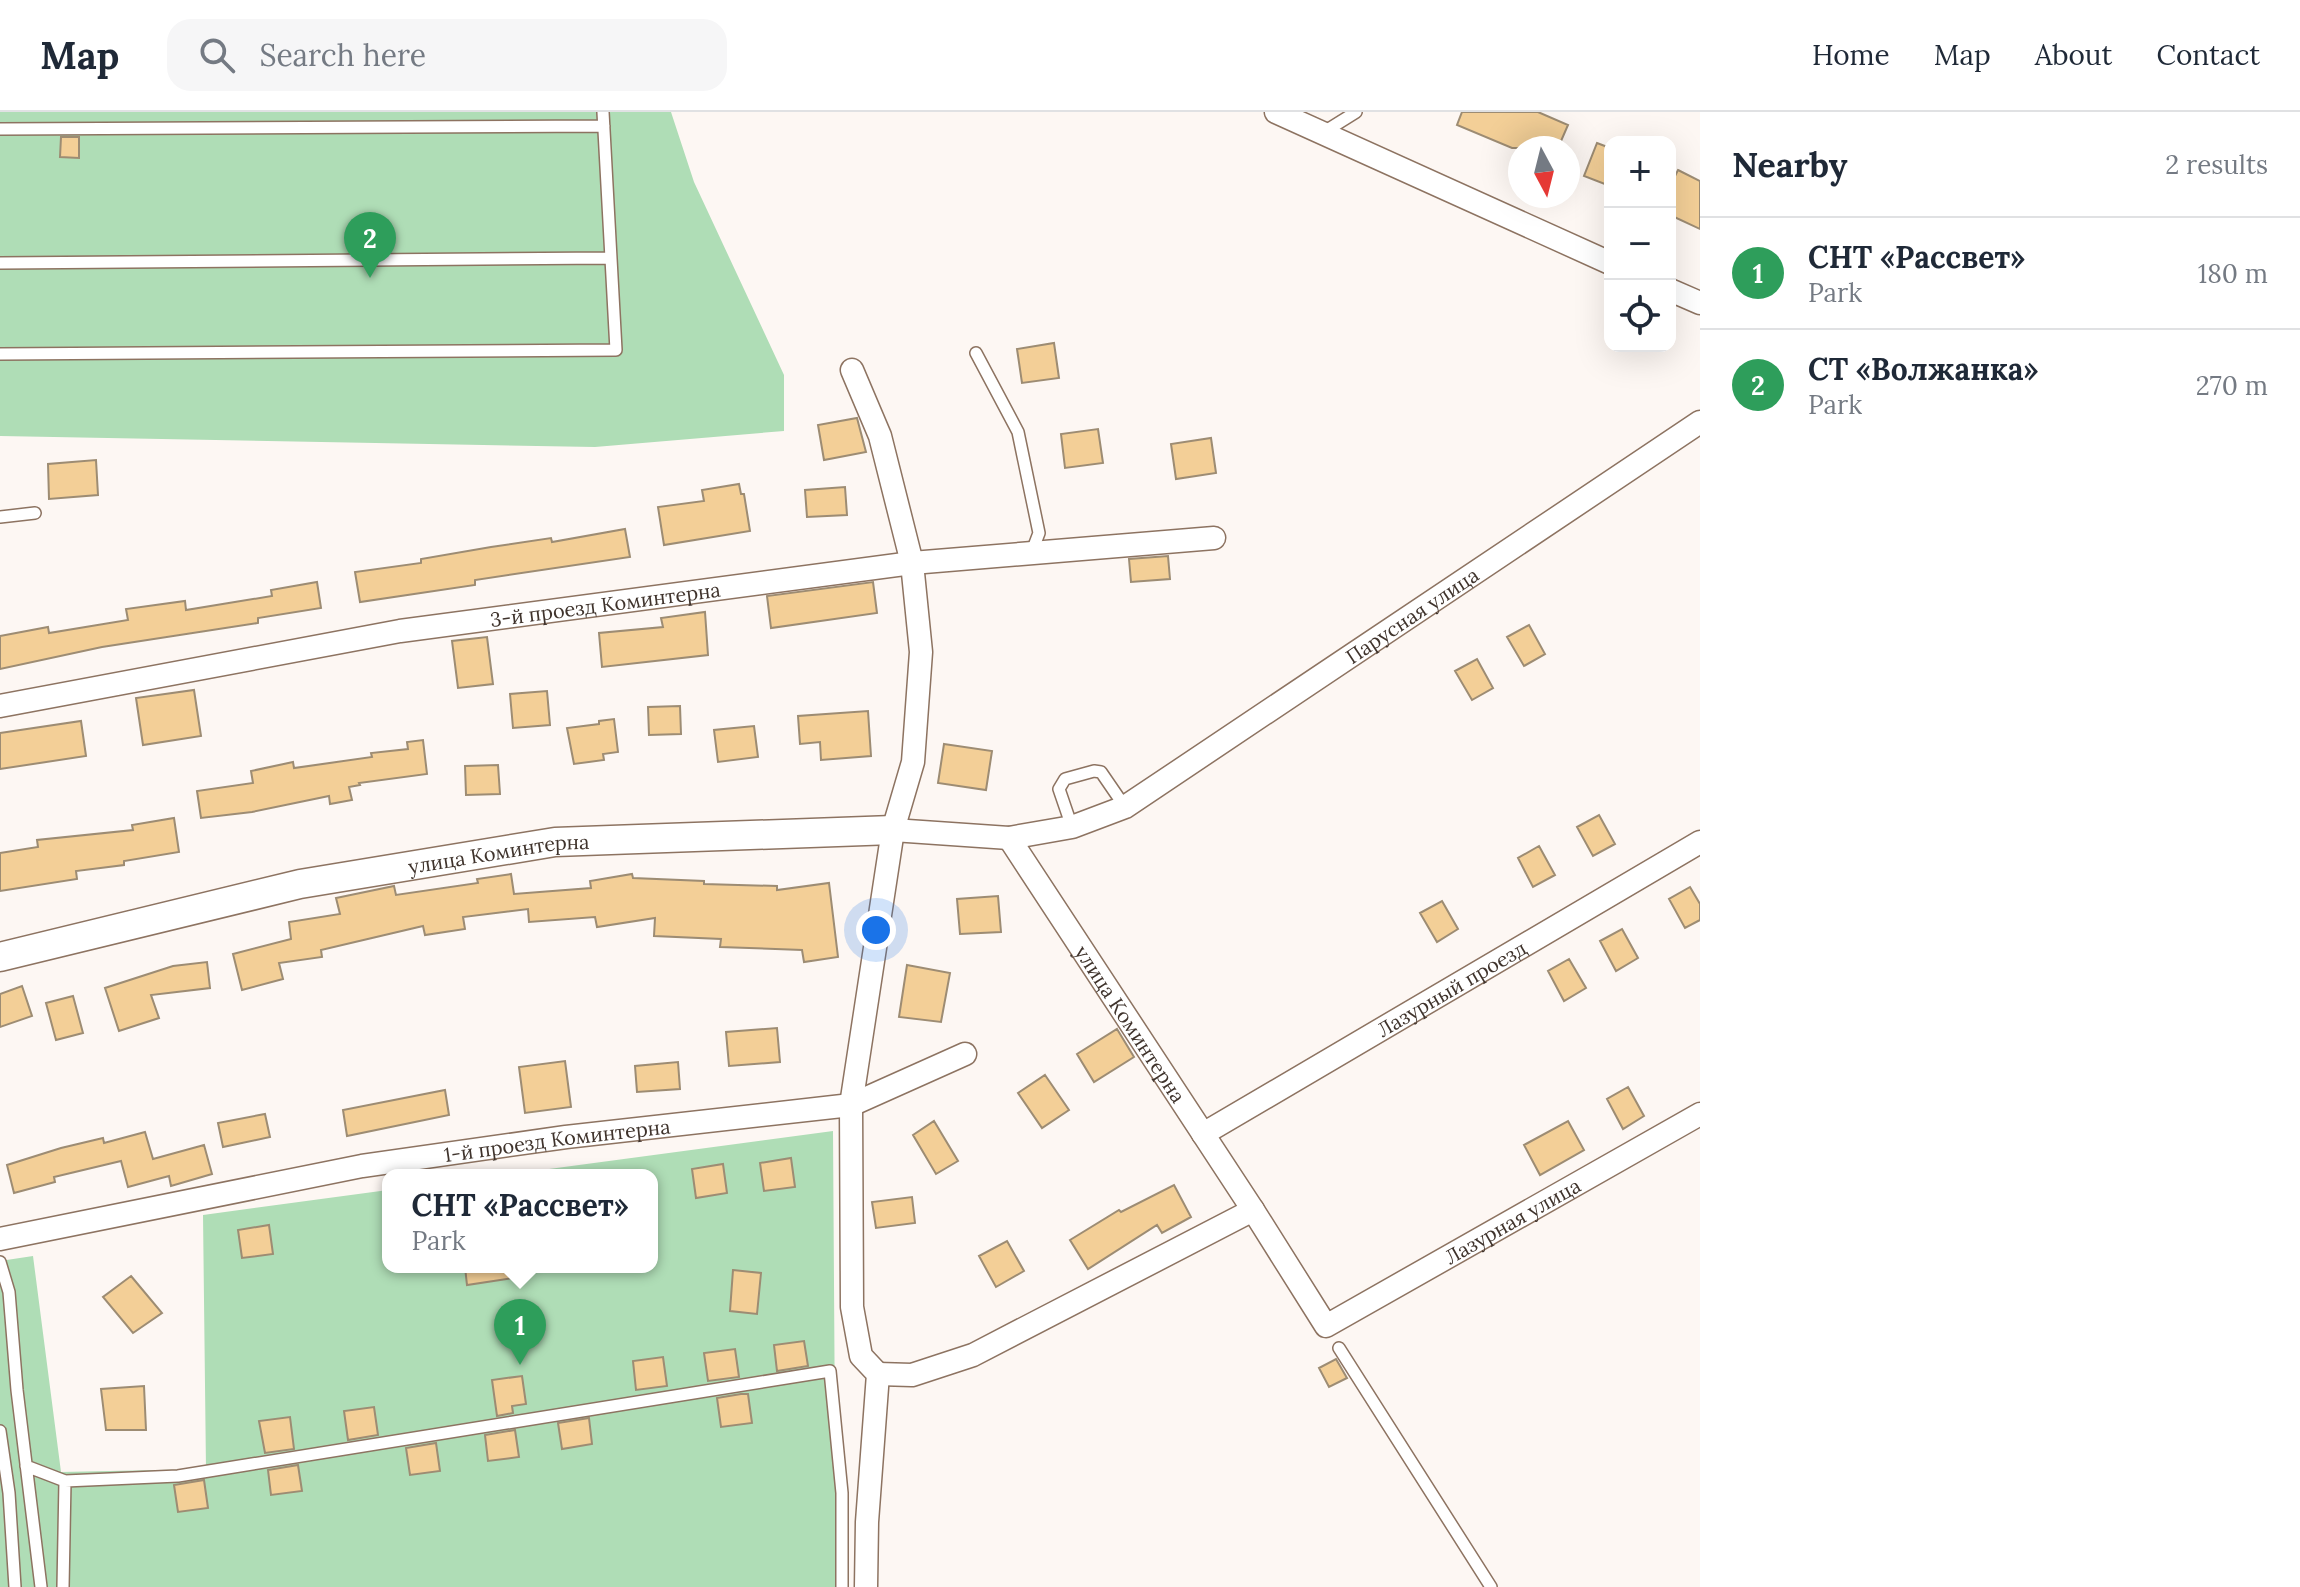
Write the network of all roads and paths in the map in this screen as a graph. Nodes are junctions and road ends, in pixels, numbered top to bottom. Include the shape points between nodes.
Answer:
1 (603, 112) edge
2 (1276, 112) edge
3 (1356, 112) edge
4 (604, 126) junction
5 (0, 129) edge
6 (1324, 133) junction
7 (611, 258) junction
8 (1604, 260) edge
9 (0, 263) edge
10 (1676, 293) edge
11 (1700, 303) edge
12 (976, 353) dead end
13 (0, 354) edge
14 (852, 370) dead end
15 (1700, 422) edge
16 (35, 513) dead end
17 (0, 517) edge
18 (1214, 538) dead end
19 (1030, 555) junction
20 (912, 563) junction
21 (0, 706) edge
22 (1125, 807) junction
23 (1072, 827) junction
24 (893, 830) junction
25 (1009, 838) junction
26 (1700, 842) edge
27 (0, 957) edge
28 (965, 1054) dead end
29 (851, 1105) junction
30 (1700, 1114) edge
31 (1203, 1134) junction
32 (1253, 1210) junction
33 (0, 1239) edge
34 (0, 1262) edge
35 (1326, 1326) joint
36 (1339, 1348) dead end
37 (878, 1374) junction
38 (0, 1431) edge
39 (26, 1466) junction
40 (65, 1481) junction
41 (15, 1587) edge
42 (41, 1587) edge
43 (63, 1587) edge
44 (842, 1587) edge
45 (866, 1587) edge
46 (1491, 1587) edge

1 - 4 lane
2 - 6 street
3 - 6 lane
4 - 5 lane
4 - 7 lane
6 - 8 street
7 - 9 lane
7 - 13 lane via 616,350
10 - 11 street
12 - 19 lane via 1018,432 1039,533
14 - 20 street via 880,436
15 - 22 street, Парусная улица
16 - 17 lane
18 - 19 street, 3-й проезд Коминтерна
19 - 20 street, 3-й проезд Коминтерна
20 - 21 street, 3-й проезд Коминтерна via 400,631
20 - 24 street via 921,652 913,762
22 - 23 street, улица Коминтерна
22 - 23 lane via 1101,772 1065,779 1059,789
23 - 25 street, улица Коминтерна
24 - 25 street, улица Коминтерна
24 - 27 street, улица Коминтерна via 555,842 300,884
24 - 29 street
25 - 31 street, улица Коминтерна
26 - 31 street, Лазурный проезд
28 - 29 street, 1-й проезд Коминтерна
29 - 33 street, 1-й проезд Коминтерна via 362,1166
29 - 37 street via 852,1307 861,1356
30 - 35 street, Лазурная улица
31 - 32 street, улица Коминтерна
32 - 35 street, улица Коминтерна
32 - 37 street via 973,1355 912,1375
34 - 39 lane via 9,1292
36 - 46 lane
37 - 45 street
38 - 41 lane
39 - 40 lane
39 - 42 lane
40 - 43 lane
40 - 44 lane via 178,1476 830,1371 842,1493

